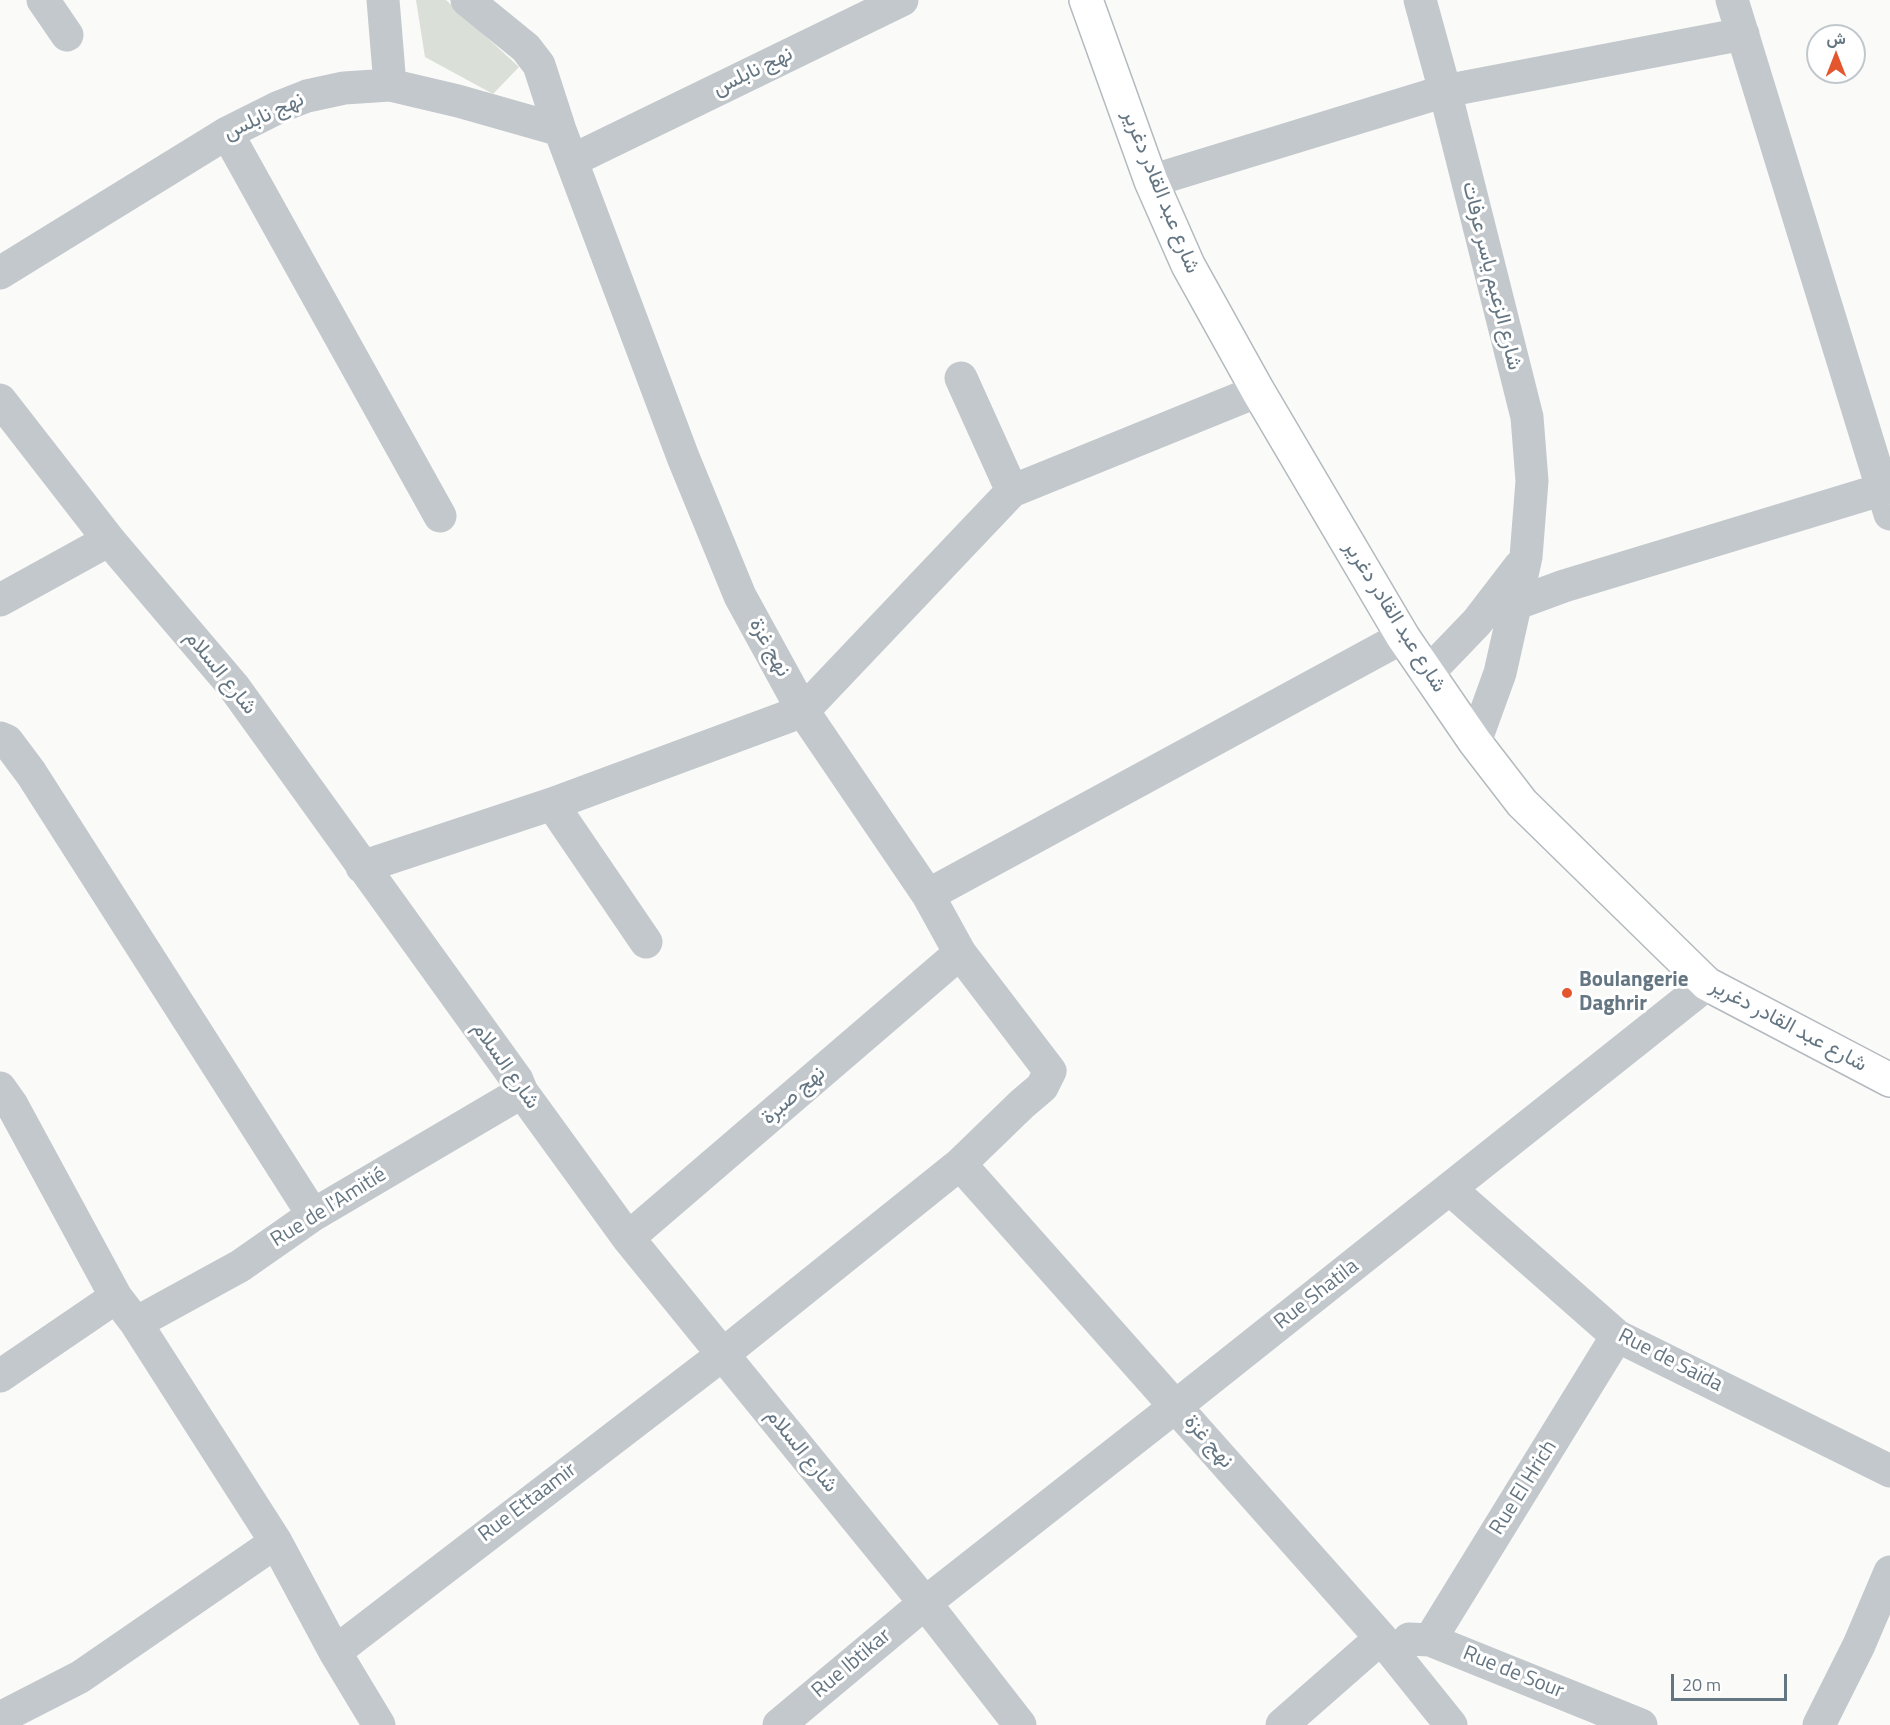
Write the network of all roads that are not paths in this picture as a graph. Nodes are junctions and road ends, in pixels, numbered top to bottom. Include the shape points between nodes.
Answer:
1 (43, 0) edge
2 (383, 0) edge
3 (467, 0) edge
4 (902, 0) edge
5 (1086, 0) edge
6 (1420, 0) edge
7 (1732, 0) edge
8 (1743, 34) junction
9 (67, 35) dead end
10 (390, 85) junction
11 (1445, 90) junction
12 (227, 133) junction
13 (566, 145) junction
14 (1151, 181) junction
15 (0, 273) edge
16 (961, 378) dead end
17 (1258, 391) junction
18 (0, 400) edge
19 (1012, 491) junction
20 (1887, 497) edge
21 (440, 516) dead end
22 (109, 540) junction
23 (1526, 557) junction
24 (0, 600) edge
25 (1515, 604) junction
26 (1403, 637) junction
27 (1427, 674) junction
28 (803, 711) junction
29 (0, 738) edge
30 (1475, 742) junction
31 (552, 804) junction
32 (362, 867) junction
33 (928, 896) junction
34 (646, 942) dead end
35 (960, 953) junction
36 (1707, 984) junction
37 (1890, 1080) edge
38 (1042, 1087) joint
39 (0, 1088) edge
40 (522, 1092) junction
41 (960, 1164) junction
42 (1450, 1189) junction
43 (313, 1215) junction
44 (628, 1238) junction
45 (116, 1297) junction
46 (136, 1323) junction
47 (1617, 1336) junction
48 (722, 1355) junction
49 (0, 1376) edge
50 (1176, 1406) junction
51 (1890, 1470) edge
52 (276, 1542) junction
53 (1890, 1572) edge
54 (925, 1603) junction
55 (1381, 1638) junction
56 (1430, 1640) junction
57 (334, 1652) junction
58 (0, 1718) edge
59 (379, 1725) edge
60 (779, 1725) edge
61 (1020, 1725) edge
62 (1282, 1725) edge
63 (1451, 1725) edge
64 (1641, 1725) edge
65 (1819, 1725) edge

1 - 9 street
2 - 10 street
3 - 13 street, نهج غزة via 526,48 539,65
4 - 13 street, نهج نابلس
5 - 14 main road, شارع عبد القادر دغرير
6 - 11 street, شارع الزعيم ياسر عرفات
7 - 8 street
8 - 11 street
8 - 20 street
10 - 12 street, نهج نابلس via 344,88 308,96
10 - 13 street, نهج نابلس via 458,101
11 - 14 street
11 - 23 street, شارع الزعيم ياسر عرفات via 1527,417 1532,482
12 - 15 street, نهج نابلس
12 - 21 street
13 - 28 street, نهج غزة via 682,457 731,575
14 - 17 main road, شارع عبد القادر دغرير via 1188,265
16 - 19 street
17 - 19 street
17 - 26 main road, شارع عبد القادر دغرير
18 - 22 street, شارع السلام
19 - 28 street
20 - 25 street via 1564,586
22 - 24 street
22 - 32 street, شارع السلام via 234,687
23 - 25 street, شارع الزعيم ياسر عرفات
23 - 27 street via 1478,622
25 - 30 street, شارع الزعيم ياسر عرفات via 1500,673
26 - 27 main road, شارع عبد القادر دغرير
26 - 33 street
27 - 30 main road, شارع عبد القادر دغرير
28 - 31 street
28 - 33 street, نهج غزة
29 - 43 street via 7,741 31,773
30 - 36 main road, شارع عبد القادر دغرير via 1522,803
31 - 32 street
31 - 34 street
32 - 40 street, شارع السلام
33 - 35 street, نهج غزة
35 - 38 street, نهج غزة via 1050,1071
35 - 44 street, نهج صبرة
36 - 37 main road, شارع عبد القادر دغرير
36 - 42 street, Rue Shatila
38 - 41 street, Rue Ettaamir
39 - 45 street
40 - 43 street, Rue de l'Amitié
40 - 44 street, شارع السلام
41 - 48 street, Rue Ettaamir
41 - 50 street, نهج غزة
42 - 47 street, Rue de Saïda
42 - 50 street, Rue Shatila
43 - 46 street, Rue de l'Amitié via 240,1266
44 - 48 street, شارع السلام
45 - 46 street
45 - 49 street
46 - 52 street
47 - 51 street, Rue de Saïda
47 - 56 street, Rue El Hrich
48 - 54 street, شارع السلام
48 - 57 street, Rue Ettaamir
50 - 54 street, Rue Shatila
50 - 55 street, نهج غزة
52 - 57 street
52 - 58 street via 80,1677
53 - 65 street
54 - 60 street, Rue Ibtikar
54 - 61 street, شارع السلام
55 - 56 street, Rue de Sour
55 - 62 street
55 - 63 street, نهج غزة
56 - 64 street, Rue de Sour
57 - 59 street

